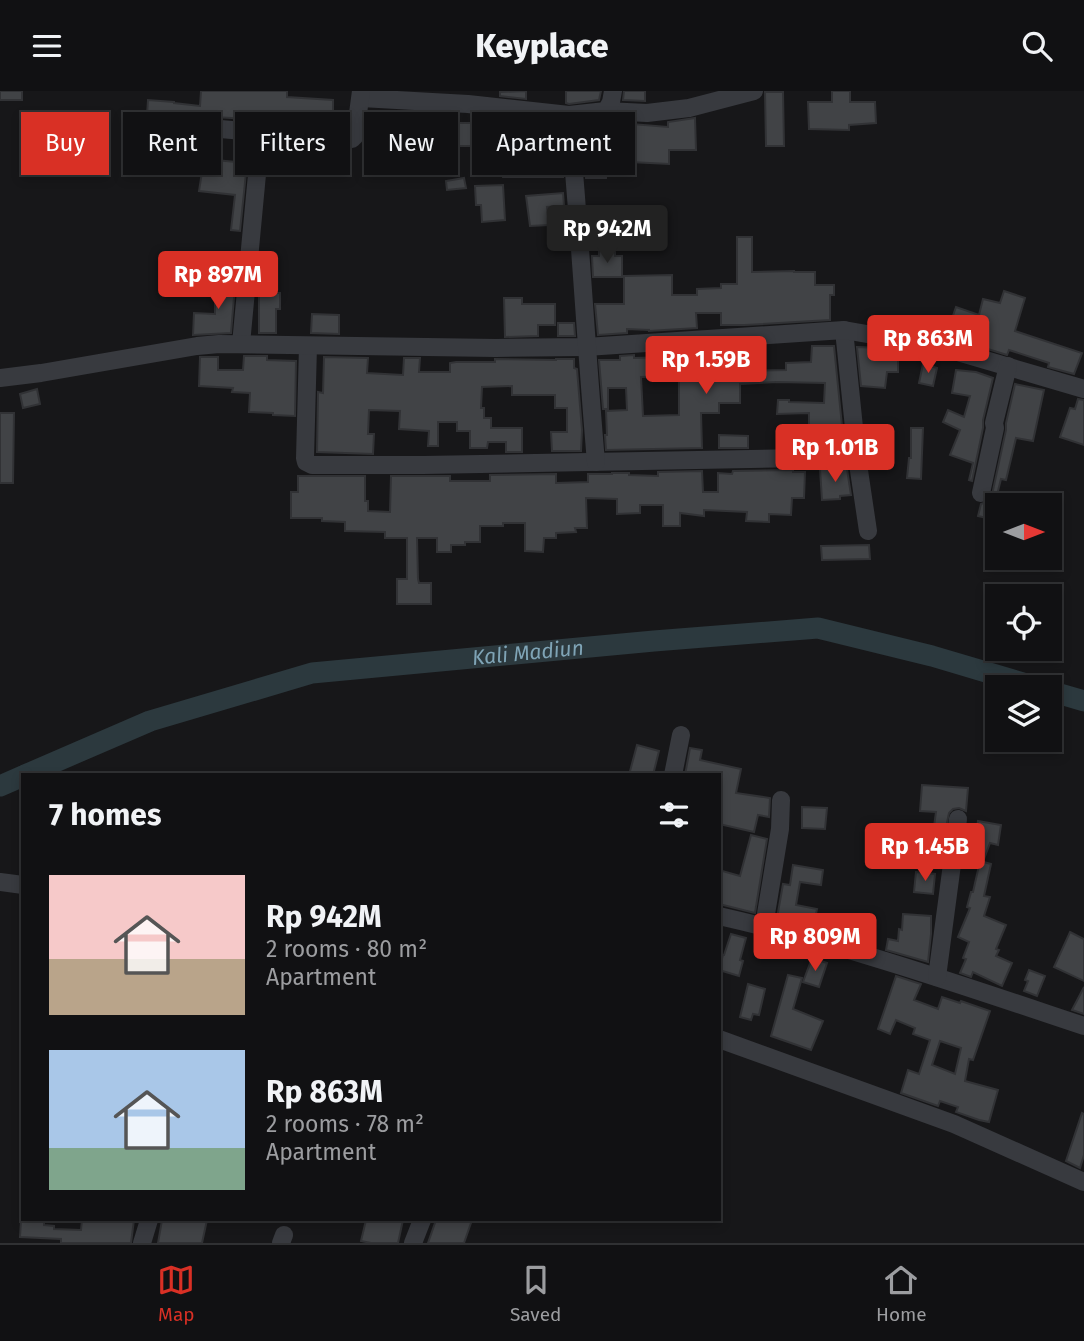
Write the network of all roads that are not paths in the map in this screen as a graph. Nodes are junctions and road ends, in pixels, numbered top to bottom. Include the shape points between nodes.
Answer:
1 (613, 91) edge
2 (754, 91) edge
3 (361, 95) edge
4 (606, 111) junction
5 (541, 112) edge
6 (602, 112) edge
7 (350, 139) edge
8 (257, 175) edge
9 (575, 175) edge
10 (844, 330) junction
11 (242, 344) junction
12 (307, 346) junction
13 (586, 347) junction
14 (1008, 366) junction
15 (0, 377) edge
16 (1084, 389) edge
17 (857, 457) junction
18 (596, 462) junction
19 (981, 493) dead end
20 (868, 531) dead end
21 (681, 735) dead end
22 (673, 773) edge
23 (781, 800) dead end
24 (958, 819) dead end
25 (0, 882) edge
26 (21, 885) edge
27 (721, 916) edge
28 (764, 926) junction
29 (937, 977) junction
30 (1084, 1026) edge
31 (721, 1040) edge
32 (1084, 1182) edge
33 (149, 1221) edge
34 (422, 1221) edge
35 (142, 1243) edge
36 (413, 1243) edge

1 - 4 street
2 - 4 street via 689,108
3 - 5 street
3 - 7 street via 355,136
4 - 6 street
8 - 11 street
9 - 13 street
10 - 13 street
10 - 14 street via 941,347
10 - 17 street
11 - 12 street
11 - 15 street via 197,346
12 - 13 street
12 - 18 street via 308,464
13 - 18 street
14 - 16 street
14 - 19 street
17 - 18 street
17 - 20 street
21 - 22 street
23 - 28 street
24 - 29 street
25 - 26 street
27 - 28 street
28 - 29 street
29 - 30 street
31 - 32 street via 954,1124
33 - 35 street
34 - 36 street

